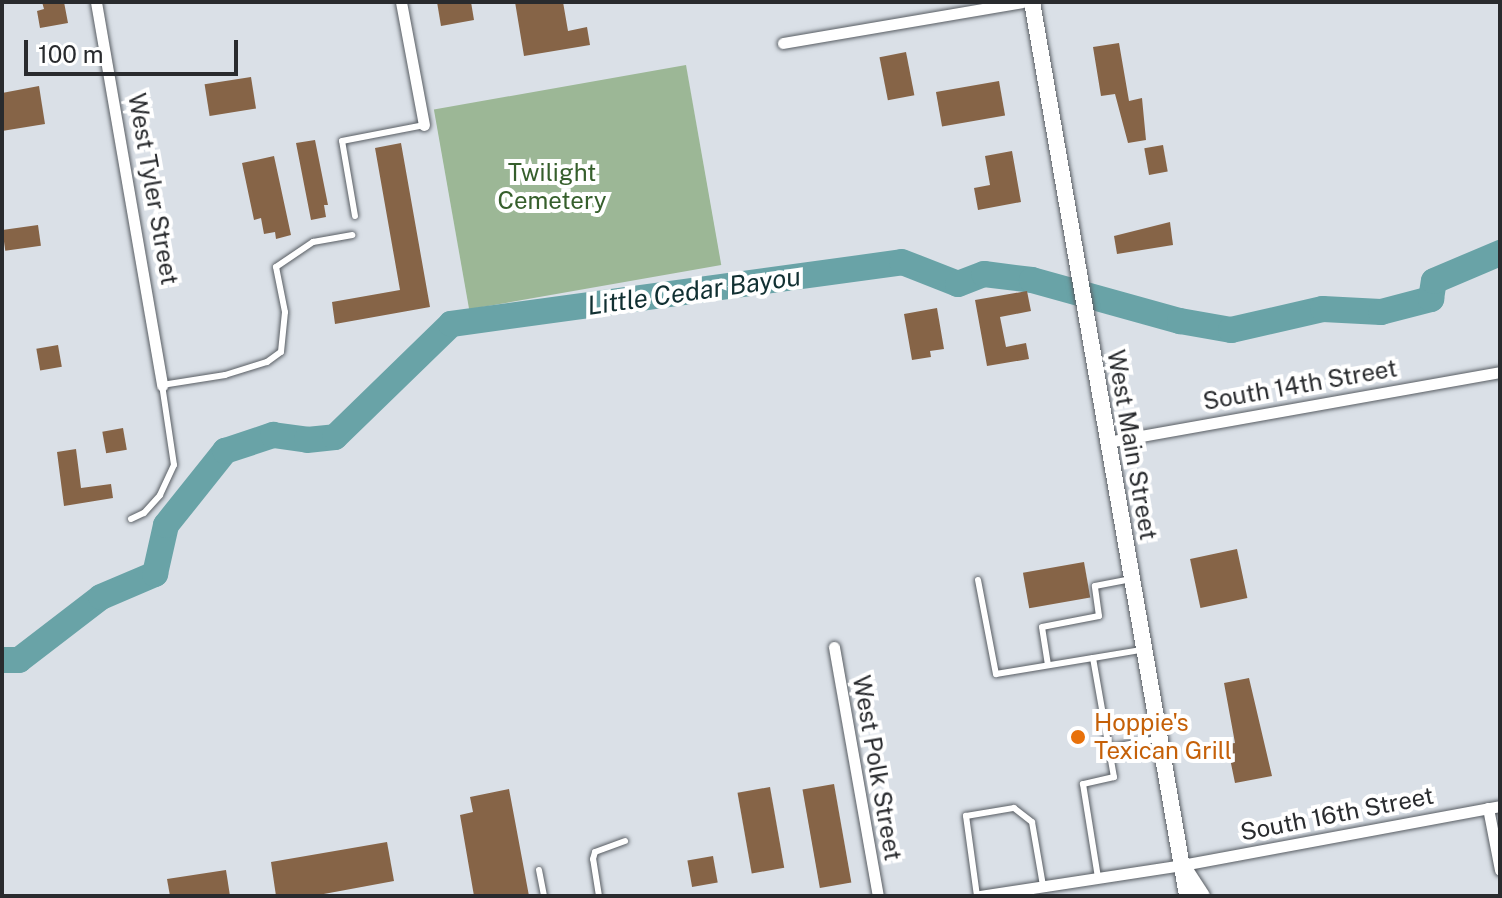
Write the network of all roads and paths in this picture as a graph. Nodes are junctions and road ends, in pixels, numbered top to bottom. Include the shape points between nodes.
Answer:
1 (96, 2) edge
2 (401, 2) edge
3 (1022, 2) edge
4 (1032, 2) edge
5 (783, 43) dead end
6 (424, 125) joint
7 (355, 216) dead end
8 (352, 235) dead end
9 (1500, 372) edge
10 (162, 385) junction
11 (1107, 442) junction
12 (131, 519) dead end
13 (1131, 579) junction
14 (978, 580) dead end
15 (834, 647) dead end
16 (1145, 649) junction
17 (1093, 658) junction
18 (1048, 665) junction
19 (1159, 738) junction
20 (1109, 748) junction
21 (1494, 807) edge
22 (625, 841) dead end
23 (1182, 865) junction
24 (539, 870) dead end
25 (1500, 870) edge
26 (1098, 878) junction
27 (1043, 886) junction
28 (544, 896) edge
29 (599, 896) edge
30 (878, 896) edge
31 (978, 896) edge
32 (1180, 896) edge
33 (1187, 896) edge
34 (1202, 896) edge

1 - 10 street, West Tyler Street
2 - 6 street
3 - 5 street
4 - 11 main road, West Main Street
6 - 7 lane via 342,141
8 - 10 lane via 313,242 276,267 285,312 281,352 225,375
9 - 11 street, South 14th Street
10 - 12 lane via 174,465 160,495
11 - 13 main road, West Main Street
13 - 16 main road, West Main Street
13 - 18 lane via 1095,586 1099,616 1042,627
14 - 18 lane via 996,674
15 - 30 street, West Polk Street
16 - 17 lane
16 - 19 main road, West Main Street
17 - 18 lane
17 - 20 lane
19 - 20 lane
19 - 23 main road, West Main Street
20 - 26 lane via 1114,777 1083,784
21 - 23 street, South 16th Street
21 - 25 street
22 - 29 lane via 595,852
23 - 26 street, South 16th Street
23 - 32 main road
23 - 33 main road, West Main Street
23 - 34 main road
24 - 28 lane
26 - 27 street, South 16th Street
27 - 31 street, South 16th Street
27 - 31 lane via 1032,822 1014,808 966,816

